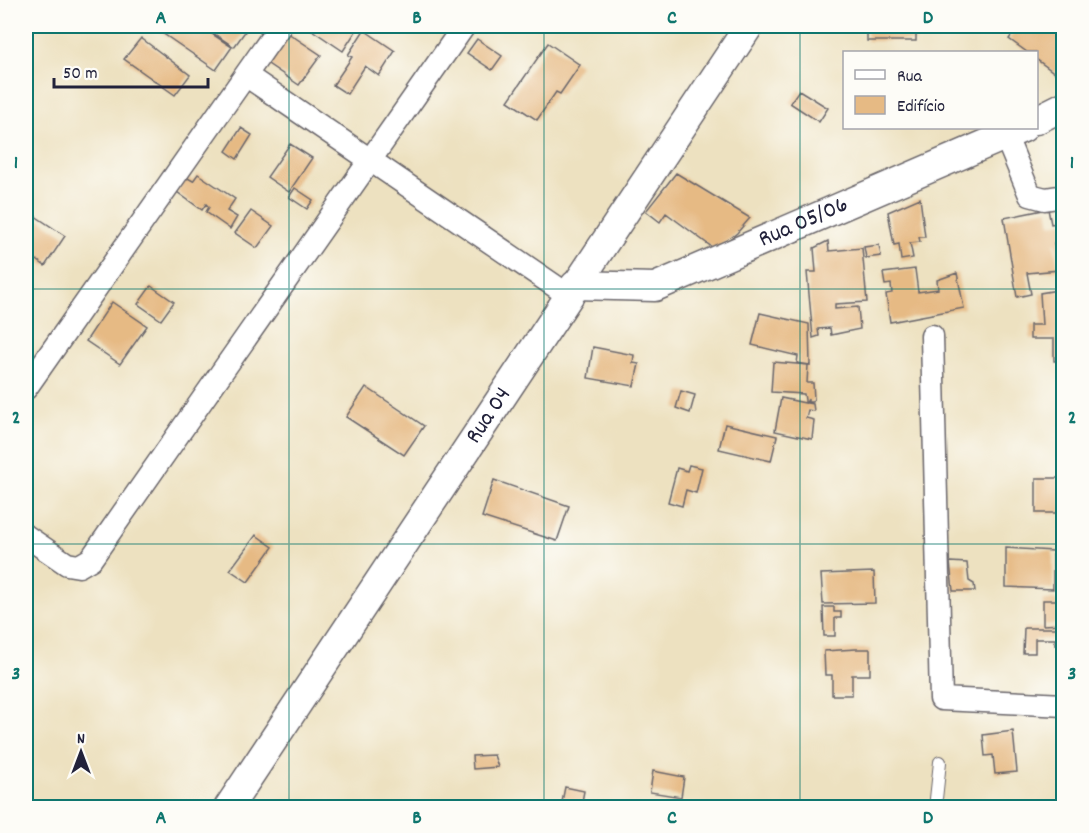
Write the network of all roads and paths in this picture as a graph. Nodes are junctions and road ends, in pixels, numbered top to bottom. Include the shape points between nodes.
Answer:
1 (280, 26) edge
2 (464, 26) edge
3 (749, 26) edge
4 (246, 76) junction
5 (1064, 106) edge
6 (1038, 119) edge
7 (1015, 132) edge
8 (371, 160) junction
9 (1064, 196) edge
10 (572, 290) junction
11 (932, 336) dead end
12 (26, 388) edge
13 (26, 536) edge
14 (1064, 705) edge
15 (939, 762) dead end
16 (228, 807) edge
17 (935, 807) edge

1 - 4 street
2 - 8 street
3 - 10 street, Rua 04
4 - 8 street
4 - 12 street
5 - 6 street
7 - 9 street via 1030,195 1045,200
7 - 10 street, Rua 05/06 via 655,287
8 - 10 street
8 - 13 street via 91,559 79,566 67,564
10 - 16 street, Rua 04
11 - 14 street via 941,699
15 - 17 lane

